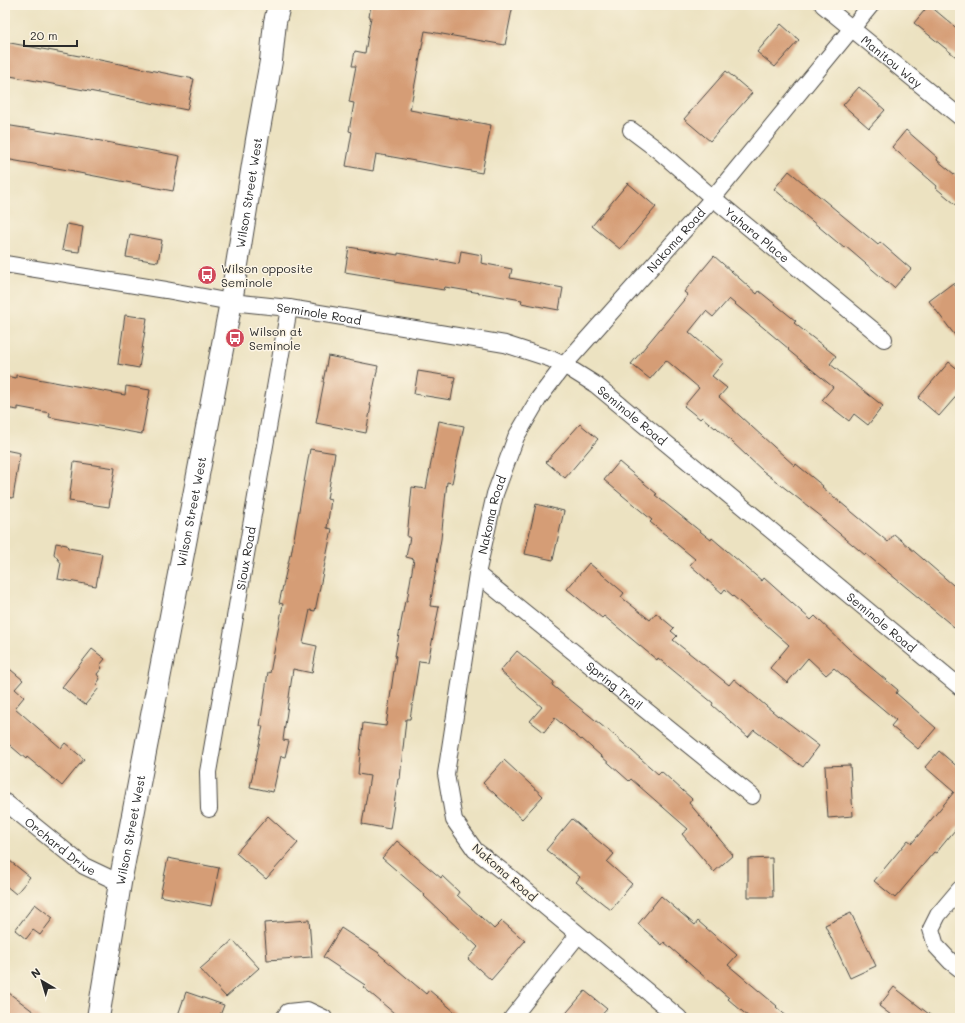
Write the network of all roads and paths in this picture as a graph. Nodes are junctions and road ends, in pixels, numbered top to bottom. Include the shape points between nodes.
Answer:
1 (279, 5) edge
2 (823, 5) edge
3 (871, 5) edge
4 (852, 28) junction
5 (960, 117) edge
6 (630, 130) dead end
7 (713, 198) junction
8 (5, 264) edge
9 (231, 302) junction
10 (289, 308) junction
11 (884, 339) dead end
12 (564, 365) junction
13 (477, 574) junction
14 (960, 687) edge
15 (752, 796) dead end
16 (5, 802) edge
17 (209, 809) dead end
18 (120, 883) junction
19 (960, 889) edge
20 (578, 935) junction
21 (960, 969) edge
22 (98, 1018) edge
23 (284, 1018) edge
24 (324, 1018) edge
25 (512, 1018) edge
26 (679, 1018) edge

1 - 9 main road, Wilson Street West
2 - 4 street, Manitou Way
3 - 4 street, Nakoma Road
4 - 5 street, Manitou Way
4 - 7 street, Nakoma Road
6 - 7 street, Yahara Place via 659,151
7 - 11 street, Yahara Place
7 - 12 street, Nakoma Road
8 - 9 street, Seminole Road
9 - 10 street, Seminole Road
9 - 18 main road, Wilson Street West
10 - 12 street, Seminole Road via 505,344
10 - 17 street, Sioux Road via 208,772
12 - 13 street, Nakoma Road via 539,398 516,437 495,494
12 - 14 street, Seminole Road via 596,385
13 - 15 street, Spring Trail
13 - 20 street, Nakoma Road via 446,774 454,820 475,850
16 - 18 street, Orchard Drive via 84,866
18 - 22 main road, Wilson Street West
19 - 21 street via 938,915 931,929 936,946
20 - 25 street
20 - 26 street, Nakoma Road
23 - 24 street via 288,1012 307,1010

